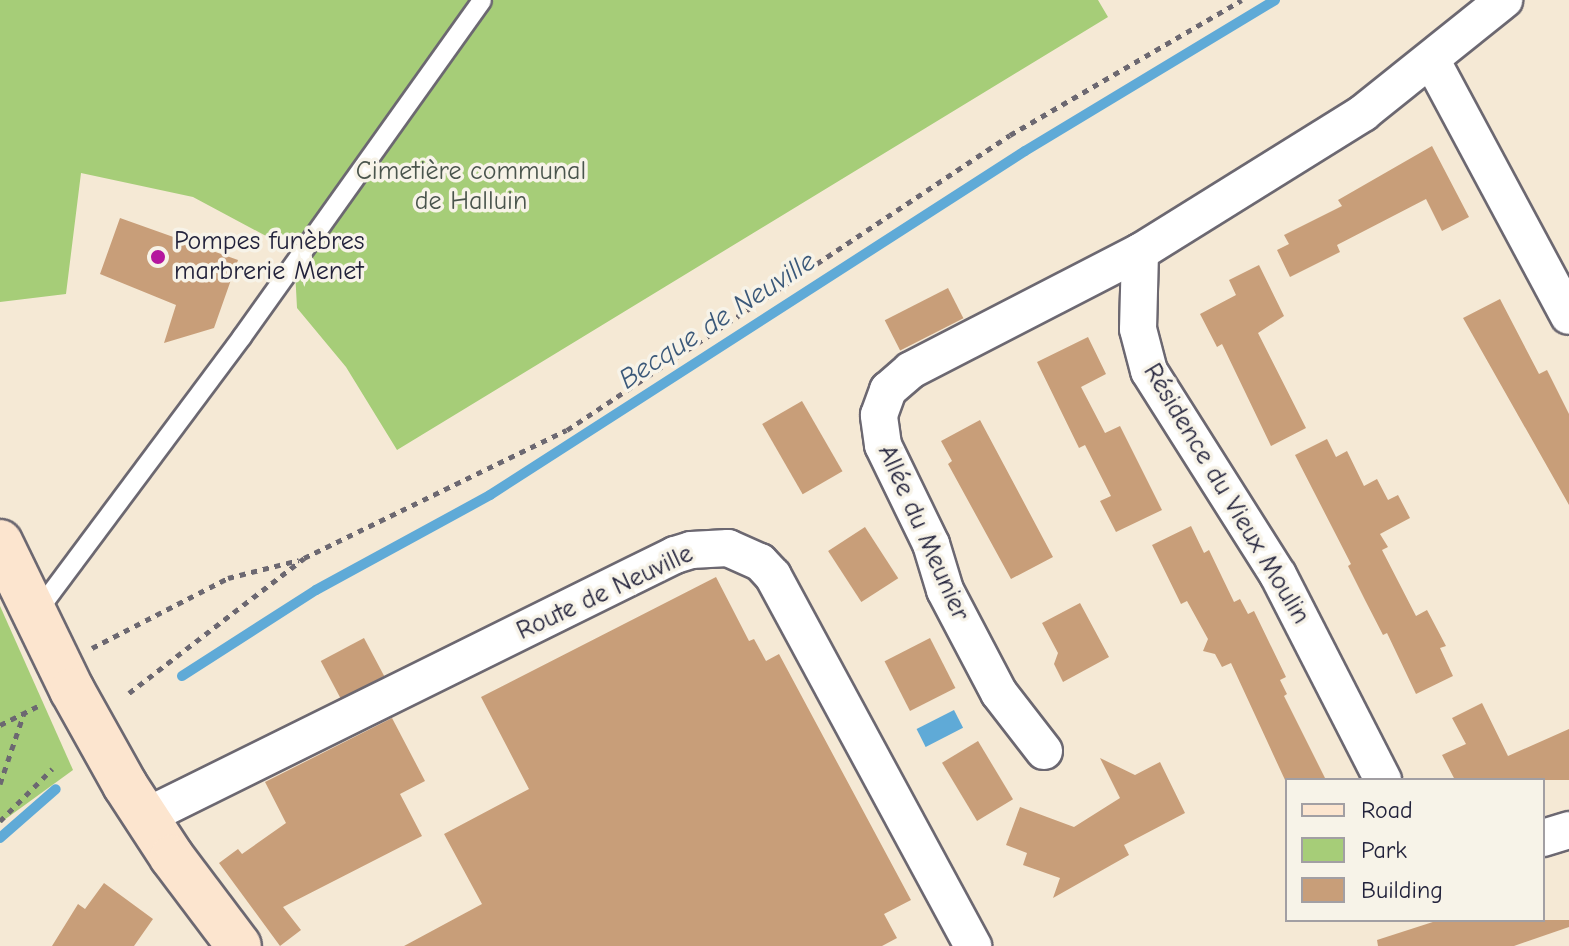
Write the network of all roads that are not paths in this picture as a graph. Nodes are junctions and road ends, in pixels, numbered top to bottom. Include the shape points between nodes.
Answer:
1 (1504, 0) edge
2 (482, 1) edge
3 (1432, 61) junction
4 (1140, 252) junction
5 (1569, 316) edge
6 (0, 542) edge
7 (36, 615) junction
8 (1044, 751) dead end
9 (1382, 778) edge
10 (145, 817) junction
11 (1569, 830) edge
12 (1545, 837) edge
13 (239, 946) edge
14 (973, 946) edge

1 - 3 street
2 - 7 lane
3 - 4 street via 1339,129
3 - 5 street
4 - 8 street, Allée du Meunier via 911,370 888,390 879,415 883,445 931,544 945,590 999,693
4 - 9 street, Résidence du Vieux Moulin via 1138,329 1149,371 1278,575
6 - 7 street
7 - 10 street
10 - 13 street
10 - 14 street, Route de Neuville via 675,555 728,548 760,562 773,576
11 - 12 street

